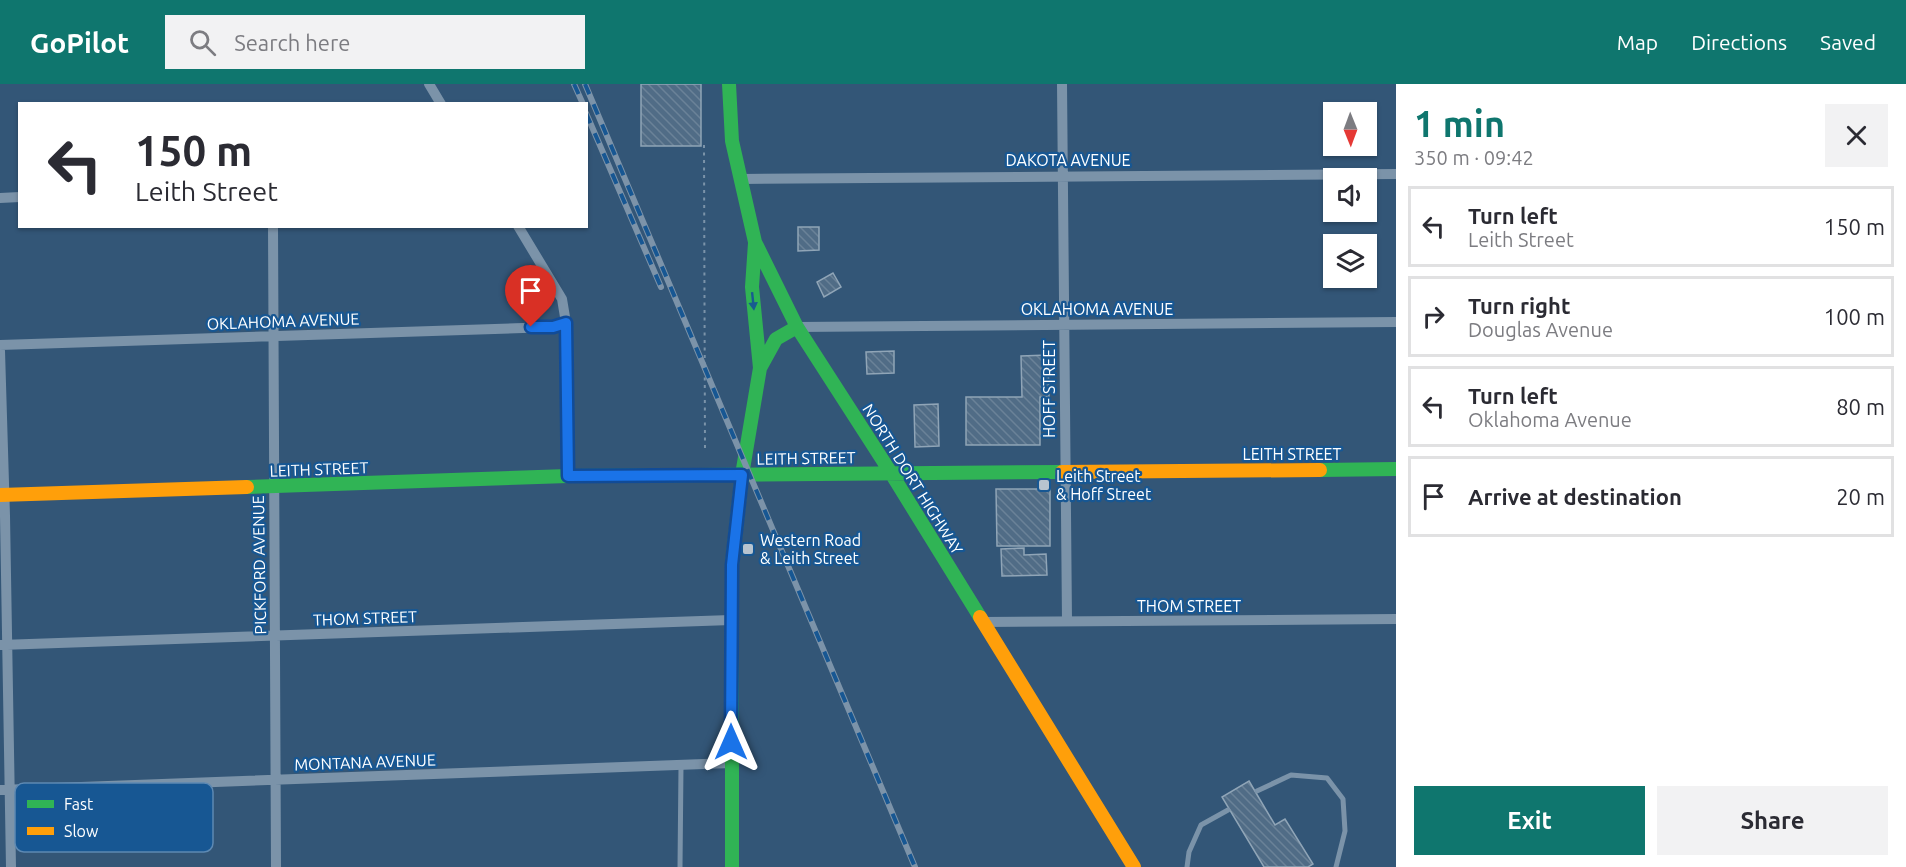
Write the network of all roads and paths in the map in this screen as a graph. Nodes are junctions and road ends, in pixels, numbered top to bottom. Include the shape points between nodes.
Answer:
1 (429, 84) edge
2 (729, 84) edge
3 (1062, 84) edge
4 (440, 102) edge
5 (704, 145) dead end
6 (1396, 174) edge
7 (1064, 175) junction
8 (740, 178) junction
9 (18, 197) edge
10 (0, 198) edge
11 (273, 228) edge
12 (519, 228) edge
13 (755, 242) junction
14 (1396, 322) edge
15 (566, 323) junction
16 (1065, 324) junction
17 (797, 327) junction
18 (274, 336) junction
19 (0, 345) edge
20 (0, 351) edge
21 (760, 368) junction
22 (705, 451) dead end
23 (1396, 470) edge
24 (1064, 472) junction
25 (891, 473) junction
26 (742, 475) junction
27 (568, 476) junction
28 (273, 487) junction
29 (2, 495) edge
30 (1396, 619) edge
31 (731, 620) junction
32 (1067, 621) junction
33 (982, 622) junction
34 (275, 637) junction
35 (4, 645) edge
36 (731, 763) junction
37 (681, 766) junction
38 (276, 780) junction
39 (195, 783) edge
40 (5, 790) edge
41 (1257, 791) dead end
42 (1228, 810) dead end
43 (11, 867) edge
44 (276, 867) edge
45 (680, 867) edge
46 (732, 867) edge
47 (1134, 867) edge
48 (1187, 867) edge
49 (1336, 867) edge

1 - 4 street
2 - 8 street, NORTH DORT HIGHWAY via 732,141
3 - 7 street, HOFF STREET
5 - 22 path
6 - 7 street, DAKOTA AVENUE
7 - 8 street, DAKOTA AVENUE
7 - 16 street, HOFF STREET
8 - 13 street, NORTH DORT HIGHWAY
9 - 10 street
11 - 18 street, PICKFORD AVENUE
12 - 15 street via 562,299
13 - 17 street, NORTH DORT HIGHWAY
13 -> 21 street via 752,287
14 - 16 street, OKLAHOMA AVENUE
15 - 18 street, OKLAHOMA AVENUE via 553,327
15 - 27 street
16 - 17 street, OKLAHOMA AVENUE
16 - 24 street, HOFF STREET
17 - 21 street via 776,339
17 - 25 street, NORTH DORT HIGHWAY
18 - 19 street, OKLAHOMA AVENUE
18 - 28 street, PICKFORD AVENUE
20 - 29 street
21 - 26 street
23 - 24 street, LEITH STREET
24 - 25 street, LEITH STREET
24 - 32 street, HOFF STREET
25 - 26 street, LEITH STREET
25 - 33 street, NORTH DORT HIGHWAY
26 - 27 street, LEITH STREET
26 - 31 street via 733,546
27 - 28 street, LEITH STREET
28 - 29 street, LEITH STREET
28 - 34 street, PICKFORD AVENUE
29 - 35 street
30 - 32 street, THOM STREET
31 - 34 street, THOM STREET
31 - 36 street
32 - 33 street, THOM STREET
33 - 47 street, NORTH DORT HIGHWAY
34 - 35 street, THOM STREET
34 - 38 street, PICKFORD AVENUE
35 - 40 street
36 - 37 street, MONTANA AVENUE
36 - 46 street
37 - 38 street, MONTANA AVENUE
37 - 45 lane
38 - 39 street, MONTANA AVENUE
38 - 44 street, PICKFORD AVENUE
40 - 43 street
41 - 49 lane via 1292,775 1327,778 1343,799 1344,831
42 - 48 lane via 1201,825

